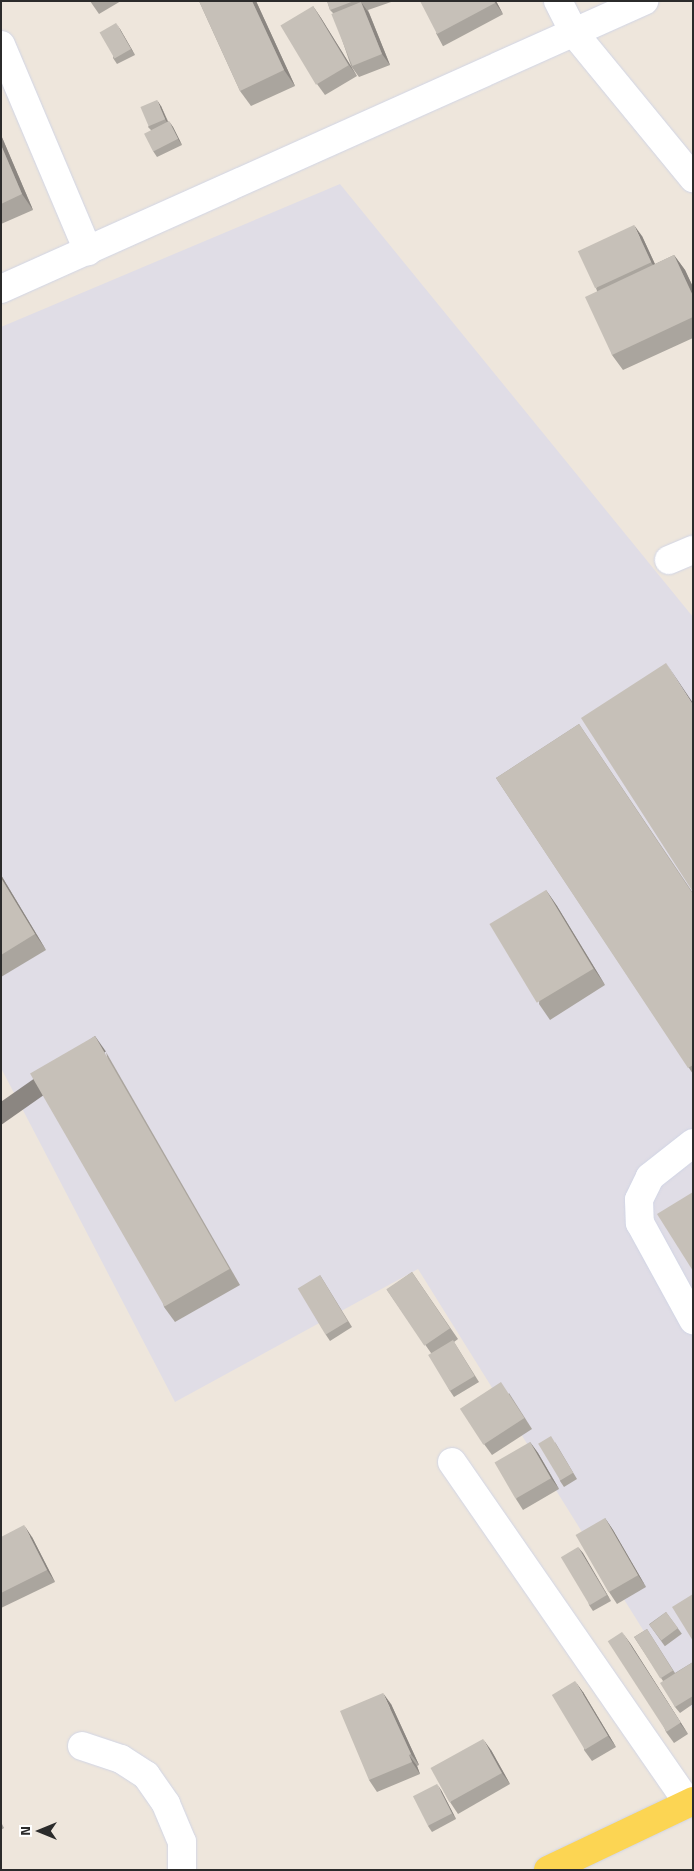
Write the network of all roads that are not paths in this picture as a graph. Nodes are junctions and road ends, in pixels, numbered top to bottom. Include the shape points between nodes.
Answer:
1 (558, 1) edge
2 (644, 1) edge
3 (574, 33) junction
4 (1, 45) edge
5 (693, 178) edge
6 (88, 251) junction
7 (1, 289) edge
8 (693, 1143) edge
9 (693, 1320) edge
10 (452, 1462) dead end
11 (82, 1746) dead end
12 (690, 1802) edge
13 (182, 1870) edge
14 (548, 1870) edge

1 - 3 street
2 - 3 street
3 - 5 street
3 - 6 street
4 - 6 street
6 - 7 street
8 - 9 street via 650,1177 639,1200 640,1223
10 - 12 street
11 - 13 street via 121,1759 146,1775 166,1804 182,1842
12 - 14 main road

